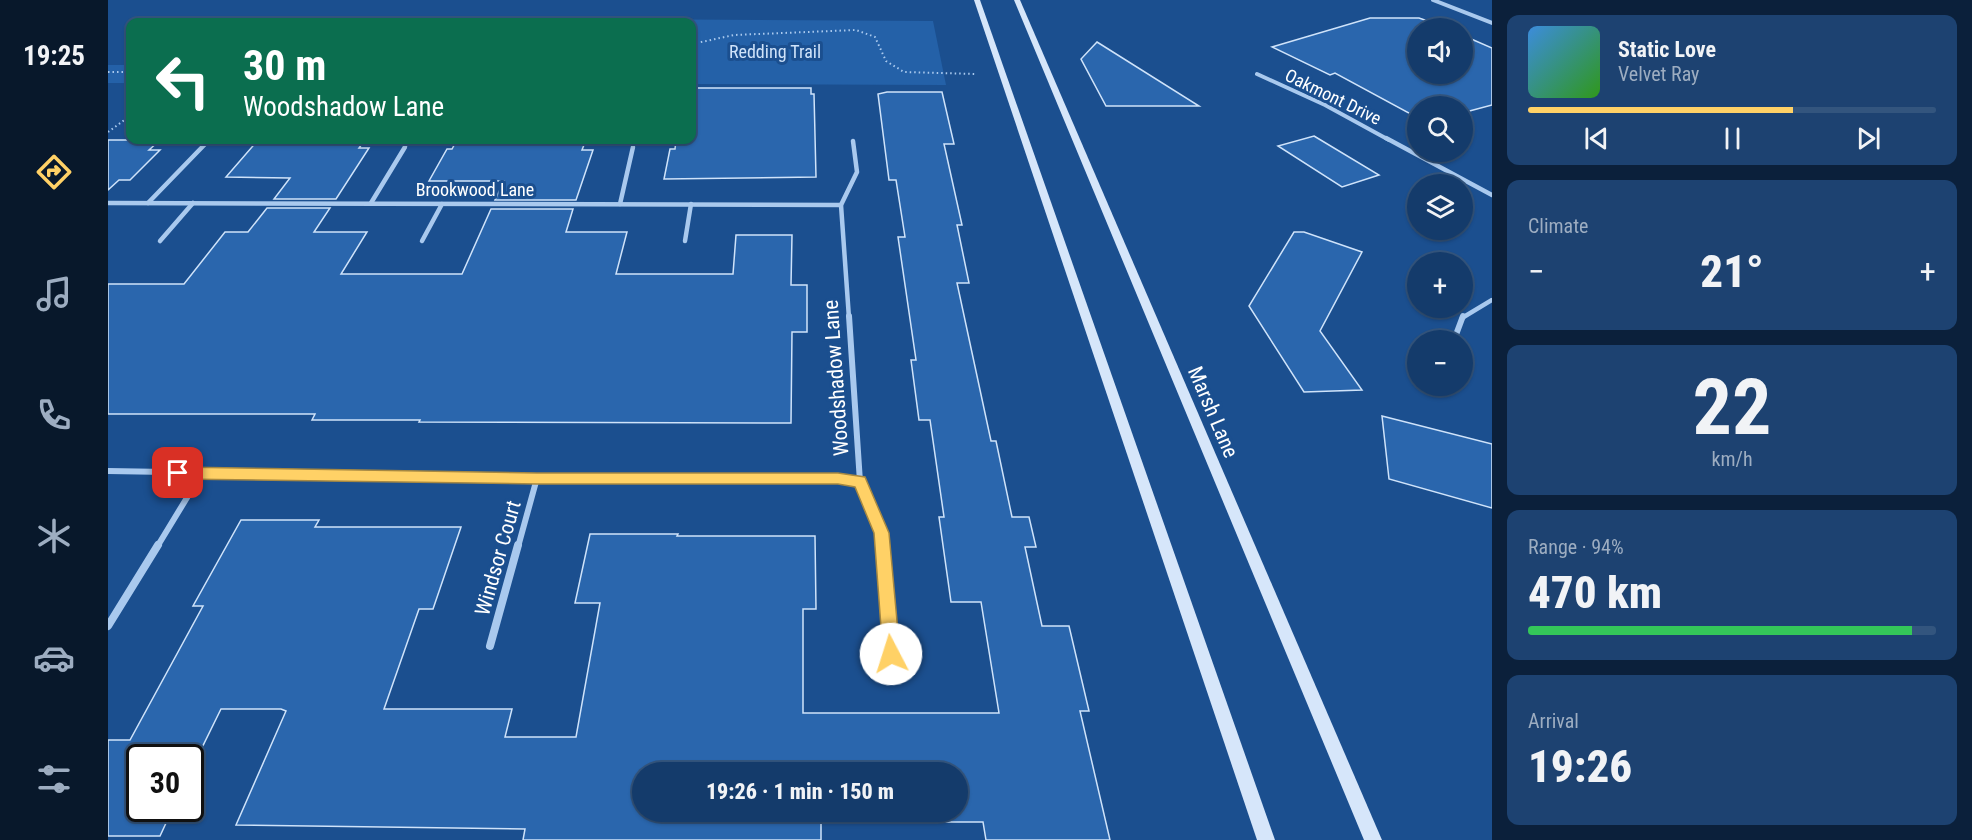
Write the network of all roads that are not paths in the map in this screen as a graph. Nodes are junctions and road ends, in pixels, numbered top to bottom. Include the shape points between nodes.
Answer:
1 (977, 0) edge
2 (1017, 0) edge
3 (1433, 0) edge
4 (1492, 23) edge
5 (1257, 74) dead end
6 (853, 141) dead end
7 (204, 144) edge
8 (405, 147) dead end
9 (633, 147) dead end
10 (1492, 195) edge
11 (108, 203) edge
12 (148, 203) junction
13 (193, 203) junction
14 (371, 203) junction
15 (442, 204) junction
16 (620, 204) junction
17 (691, 204) junction
18 (841, 205) junction
19 (160, 241) dead end
20 (422, 241) dead end
21 (685, 241) dead end
22 (1492, 300) edge
23 (1458, 330) edge
24 (108, 471) edge
25 (202, 473) junction
26 (537, 478) junction
27 (860, 482) junction
28 (108, 626) edge
29 (490, 646) dead end
30 (891, 654) dead end
31 (1266, 840) edge
32 (1373, 840) edge

1 - 31 main road
2 - 32 main road, Marsh Lane
3 - 4 street
5 - 10 street, Oakmont Drive via 1324,105
6 - 18 street via 857,172
7 - 12 street
8 - 14 street
9 - 16 street
11 - 12 street, Brookwood Lane
12 - 13 street, Brookwood Lane
13 - 14 street, Brookwood Lane
13 - 19 street
14 - 15 street, Brookwood Lane
15 - 16 street, Brookwood Lane
15 - 20 street
16 - 17 street, Brookwood Lane
17 - 18 street, Brookwood Lane
17 - 21 street
18 - 27 street, Woodshadow Lane
22 - 23 street via 1463,315
24 - 25 street, Woodshadow Lane
25 - 26 street, Woodshadow Lane
25 - 28 street
26 - 27 street, Woodshadow Lane via 838,478
26 - 29 street, Windsor Court
27 - 30 street via 881,533

